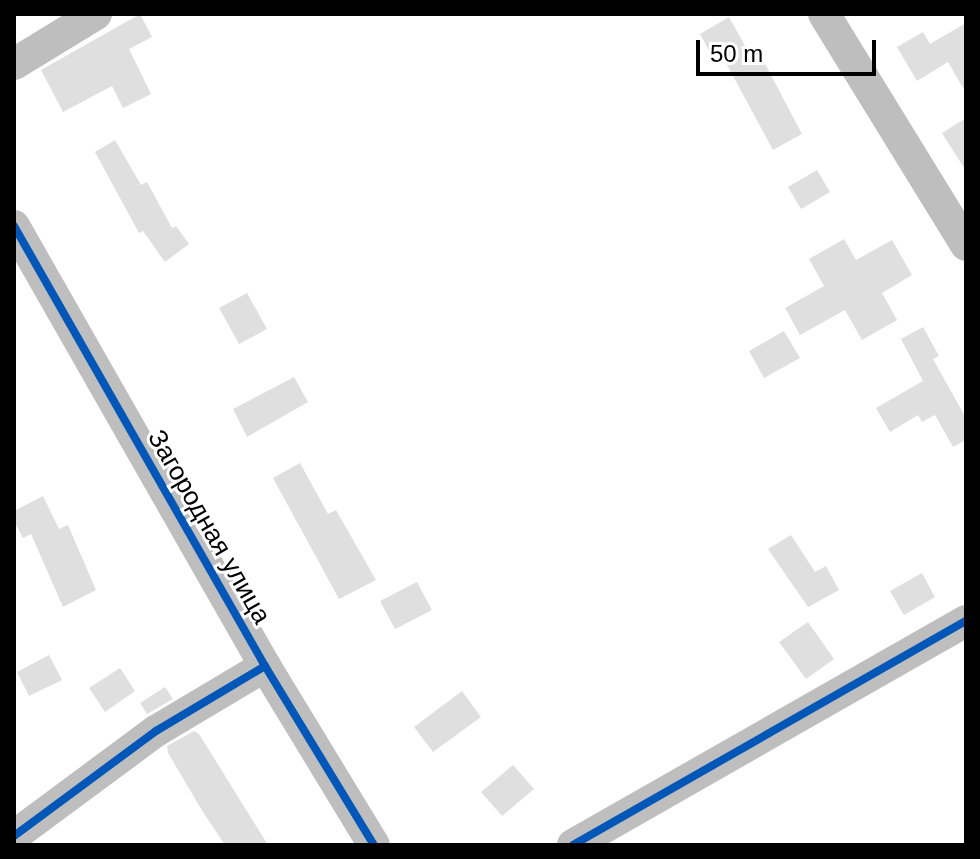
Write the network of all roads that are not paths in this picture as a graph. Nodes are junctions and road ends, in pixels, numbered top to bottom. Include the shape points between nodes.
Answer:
1 (96, 14) edge
2 (824, 14) edge
3 (14, 64) edge
4 (14, 226) edge
5 (966, 245) edge
6 (966, 621) edge
7 (265, 666) junction
8 (14, 836) edge
9 (365, 841) edge
10 (573, 845) edge

1 - 3 street
2 - 5 street
4 - 7 street, Загородная улица
6 - 10 street
7 - 8 street via 156,731
7 - 9 street, Загородная улица

